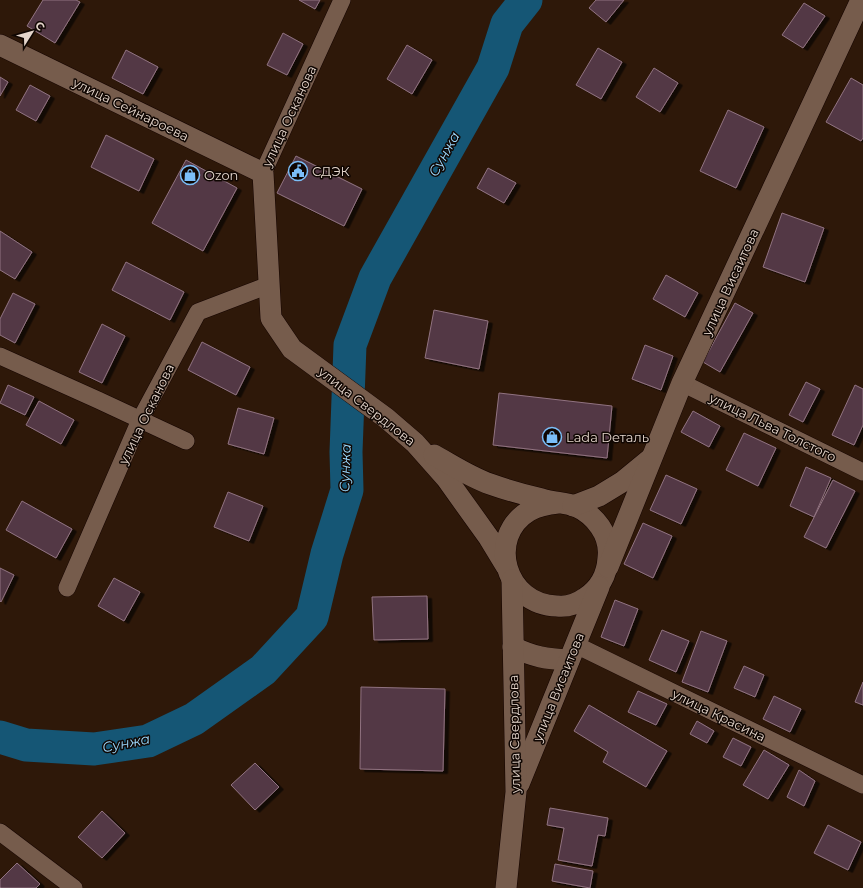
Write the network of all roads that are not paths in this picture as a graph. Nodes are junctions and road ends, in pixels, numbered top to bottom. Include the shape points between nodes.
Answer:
1 (342, 0) edge
2 (861, 0) edge
3 (0, 45) edge
4 (263, 173) junction
5 (269, 285) junction
6 (292, 349) joint
7 (0, 356) edge
8 (682, 383) junction
9 (140, 420) junction
10 (186, 442) dead end
11 (415, 443) junction
12 (652, 457) junction
13 (863, 472) edge
14 (566, 504) junction
15 (509, 573) junction
16 (605, 575) junction
17 (67, 588) dead end
18 (513, 647) junction
19 (572, 652) junction
20 (863, 785) edge
21 (516, 792) junction
22 (0, 832) edge
23 (74, 888) edge
24 (506, 888) edge

1 - 4 street, улица Осканова
2 - 8 street, улица Висаитова
3 - 4 street, улица Сейнароева
4 - 5 street, улица Осканова
5 - 6 street, улица Осканова via 271,318
5 - 9 street, улица Осканова via 198,312
6 - 11 street, улица Свердлова via 386,418
7 - 9 street
8 - 12 street, улица Висаитова
8 - 13 street, улица Льва Толстого
9 - 10 street
9 - 17 street, улица Осканова
11 - 14 street via 454,467 489,484
11 - 15 street, улица Свердлова via 446,478 489,538
12 - 14 street via 622,482 599,496
12 - 16 street, улица Висаитова
14 - 15 street via 542,505 528,512 517,522 509,535 505,550
14 - 16 street via 587,513 598,523 606,537 609,552
15 - 16 street via 521,592 534,601 549,606 579,602 592,594
15 - 18 street, улица Свердлова
16 - 19 street, улица Висаитова
18 - 19 street via 532,656 549,660
18 - 21 street, улица Свердлова
19 - 20 street, улица Красина
19 - 21 street, улица Висаитова
21 - 24 street, улица Свердлова
22 - 23 street

